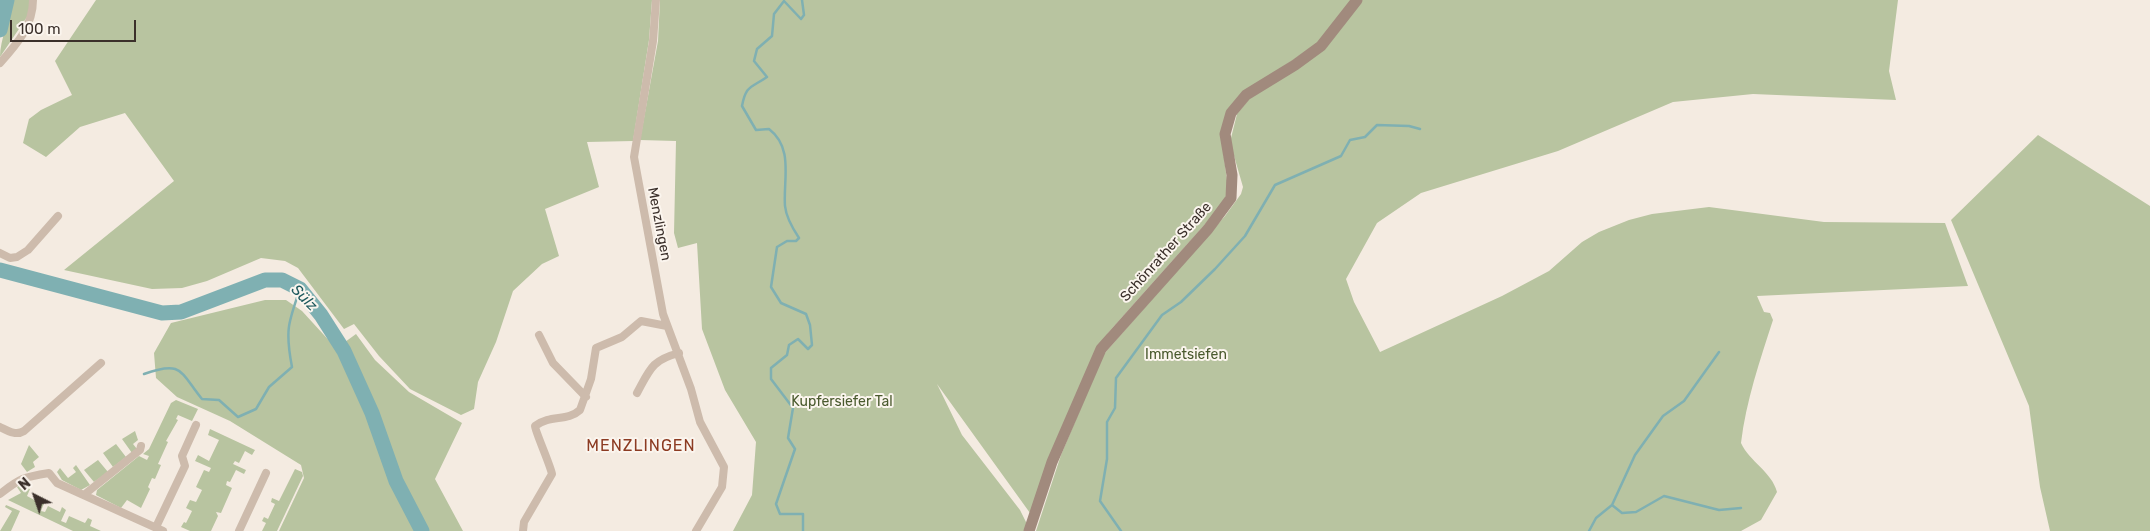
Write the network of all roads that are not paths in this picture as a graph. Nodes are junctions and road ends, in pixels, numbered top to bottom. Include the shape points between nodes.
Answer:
1 (33, 0) edge
2 (656, 0) edge
3 (1358, 0) edge
4 (0, 63) edge
5 (58, 216) dead end
6 (0, 253) edge
7 (667, 326) junction
8 (539, 334) dead end
9 (679, 353) junction
10 (101, 363) dead end
11 (637, 393) dead end
12 (586, 397) junction
13 (196, 425) dead end
14 (0, 427) edge
15 (141, 446) dead end
16 (266, 473) dead end
17 (0, 494) edge
18 (85, 494) junction
19 (159, 529) edge
20 (239, 531) edge
21 (523, 531) edge
22 (696, 531) edge
23 (1029, 531) edge

1 - 4 street via 30,21
2 - 7 street, Menzlingen via 653,40 635,143 635,170
3 - 23 street, Schönrather Straße via 1321,46 1246,95 1231,113 1225,134 1232,175 1226,208 1100,349 1052,462
5 - 6 street via 21,255 10,258
7 - 9 street, Menzlingen
7 - 12 street via 642,321 622,336 599,345
8 - 12 street via 553,363
9 - 11 street via 662,357 651,368
9 - 22 street, Menzlingen via 700,422 724,467 722,487
10 - 14 street via 24,431 19,434
12 - 21 street via 574,415 553,417 535,426 534,431 544,447 552,474 524,522
13 - 19 street via 182,456 185,466
15 - 18 street
16 - 20 street
17 - 18 street via 28,475 49,473 57,483
18 - 19 street

